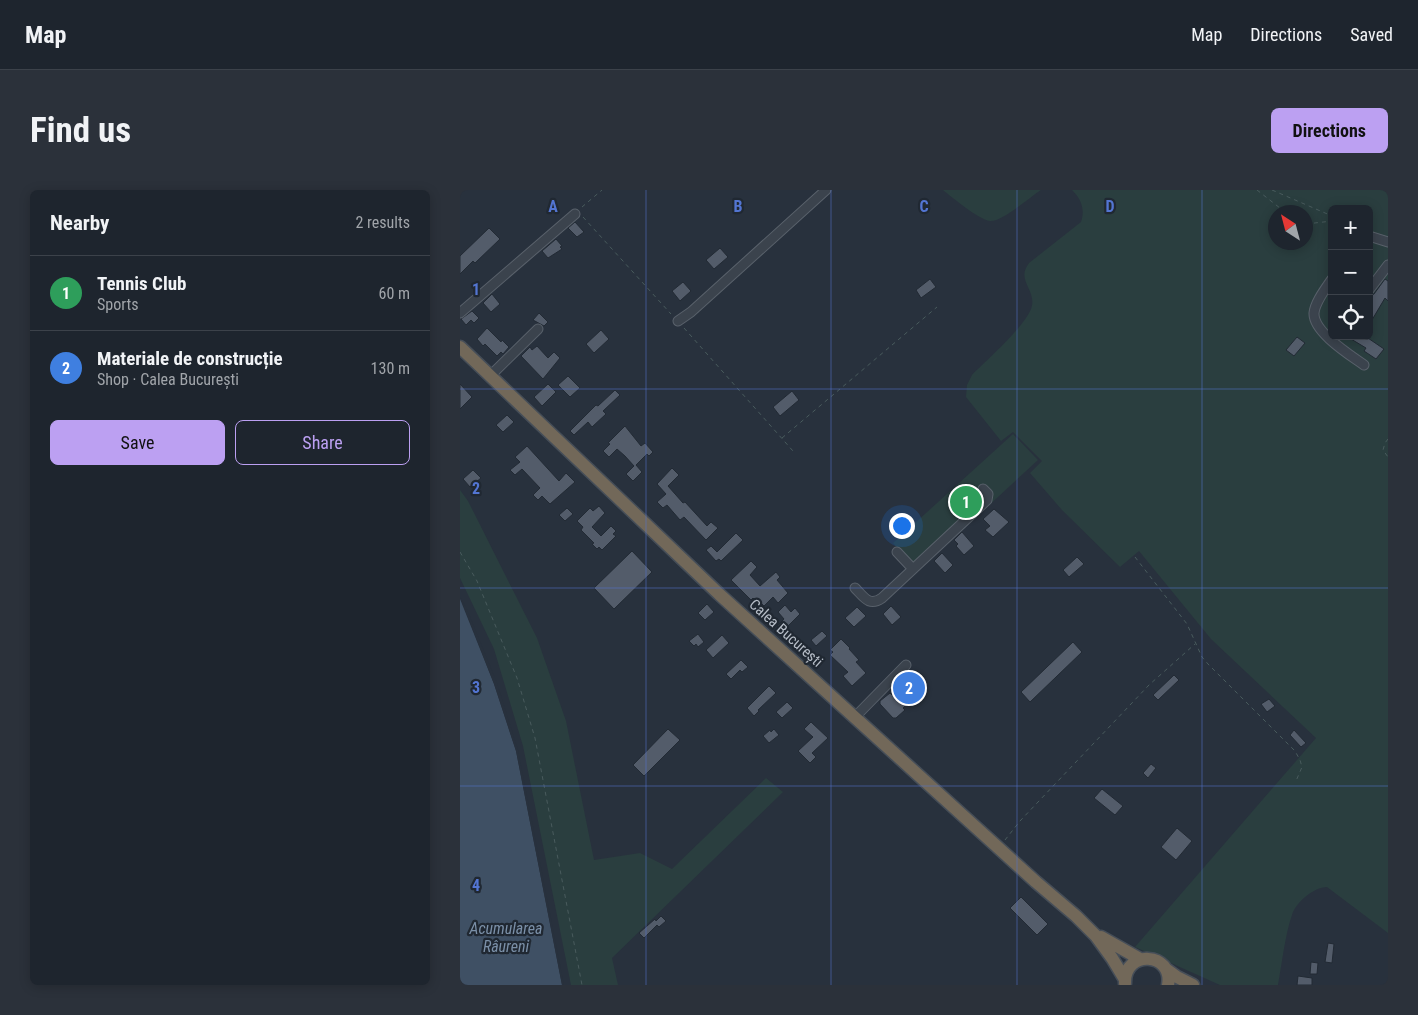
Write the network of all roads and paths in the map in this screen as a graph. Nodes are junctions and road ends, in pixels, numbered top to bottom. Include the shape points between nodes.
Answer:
1 (602, 190) edge
2 (826, 190) edge
3 (1257, 190) edge
4 (1272, 190) edge
5 (1277, 205) edge
6 (574, 214) junction
7 (1328, 214) edge
8 (1328, 221) edge
9 (1313, 223) edge
10 (1373, 237) edge
11 (1388, 242) edge
12 (1388, 265) edge
13 (1373, 285) edge
14 (1328, 286) edge
15 (937, 307) dead end
16 (460, 313) edge
17 (678, 321) junction
18 (538, 329) dead end
19 (460, 347) edge
20 (1364, 365) dead end
21 (490, 376) junction
22 (782, 438) junction
23 (1388, 440) edge
24 (793, 451) dead end
25 (1388, 458) edge
26 (982, 489) dead end
27 (460, 552) edge
28 (897, 552) dead end
29 (1135, 557) dead end
30 (913, 569) junction
31 (855, 588) dead end
32 (1196, 644) junction
33 (906, 665) dead end
34 (855, 716) junction
35 (1296, 781) dead end
36 (1000, 848) junction
37 (1096, 936) junction
38 (1140, 960) junction
39 (1166, 969) junction
40 (1125, 981) edge
41 (582, 985) edge
42 (1168, 985) edge
43 (1193, 985) edge

1 - 6 path
2 - 17 street
3 - 5 path
4 - 7 path
6 - 16 street
6 - 17 path via 583,218
8 - 9 path
10 - 11 street
12 - 13 street
14 - 20 street via 1314,312 1315,320 1332,341
15 - 22 path
17 - 22 path
18 - 21 street
19 - 21 highway, Calea București
21 - 34 highway, Calea București via 681,559
22 - 24 path
23 - 25 path via 1383,450
26 - 30 street via 988,494 987,500
27 - 41 path via 477,581 517,678 535,738
28 - 30 street
29 - 32 path via 1187,624
30 - 31 street via 882,598 873,602
32 - 35 path via 1208,664 1295,751 1302,767
32 - 36 path via 1123,712 1020,821
33 - 34 street
34 - 36 highway, Calea București
36 - 37 highway, Calea București
37 - 38 highway, Calea București
37 - 40 highway, Calea București
38 - 39 highway, Calea București via 1152,959
38 - 40 highway, Calea București via 1130,966
39 - 42 highway
39 - 43 highway, Calea București

